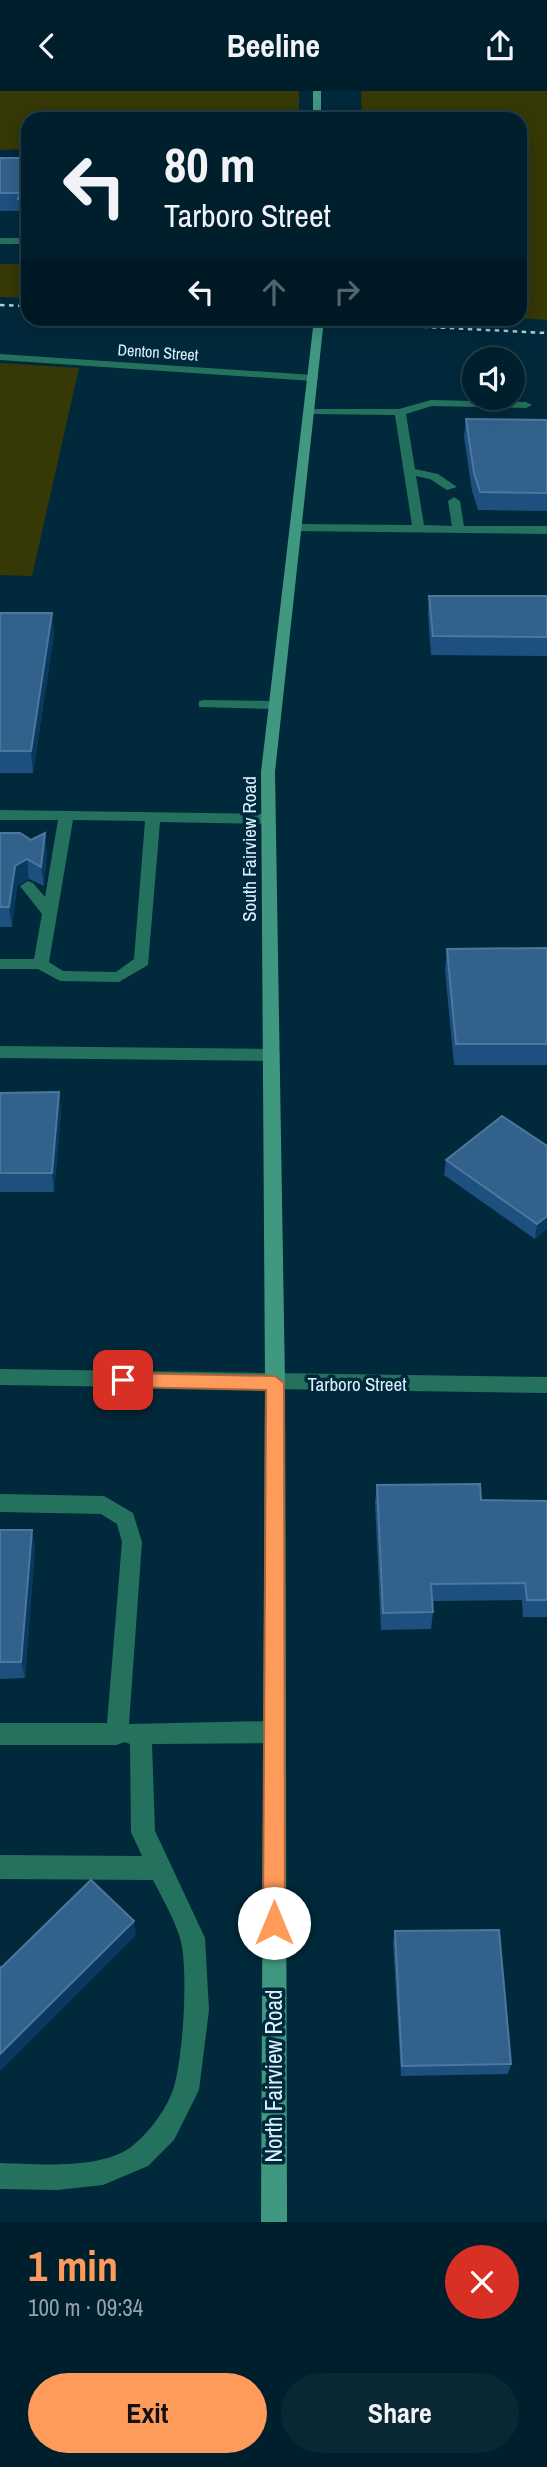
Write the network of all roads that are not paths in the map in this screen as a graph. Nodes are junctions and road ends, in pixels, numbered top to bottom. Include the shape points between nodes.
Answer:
1 (317, 91) edge
2 (317, 112) edge
3 (0, 241) edge
4 (21, 241) edge
5 (318, 326) edge
6 (0, 357) edge
7 (313, 378) junction
8 (526, 404) dead end
9 (310, 411) junction
10 (400, 412) junction
11 (410, 471) junction
12 (452, 487) dead end
13 (454, 501) dead end
14 (297, 528) junction
15 (419, 529) junction
16 (459, 529) junction
17 (547, 530) edge
18 (204, 704) dead end
19 (273, 705) junction
20 (0, 815) edge
21 (153, 817) junction
22 (267, 819) junction
23 (66, 821) junction
24 (43, 839) edge
25 (28, 886) dead end
26 (49, 913) junction
27 (0, 964) edge
28 (40, 964) junction
29 (0, 1052) edge
30 (272, 1055) junction
31 (0, 1377) edge
32 (275, 1383) junction
33 (547, 1385) edge
34 (0, 1503) edge
35 (274, 1732) junction
36 (0, 1734) edge
37 (129, 1734) junction
38 (0, 1867) edge
39 (160, 1868) junction
40 (0, 2176) edge
41 (274, 2222) edge

1 - 2 main road
3 - 4 street
5 - 7 main road, South Fairview Road
6 - 7 street, Denton Street
7 - 9 main road, South Fairview Road
8 - 10 street via 431,403
9 - 10 street
9 - 14 main road, South Fairview Road
10 - 11 street
11 - 12 street via 434,476
11 - 15 street
13 - 16 street
14 - 15 street
14 - 19 main road, South Fairview Road
15 - 16 street
16 - 17 street
18 - 19 street
19 - 22 main road, South Fairview Road
20 - 23 street
21 - 22 street
21 - 23 street
21 - 28 street via 142,961 119,977 60,976
22 - 30 main road, South Fairview Road
23 - 24 street
23 - 26 street
25 - 26 street
26 - 28 street
27 - 28 street
29 - 30 street
30 - 32 main road, South Fairview Road
31 - 32 street, Tarboro Street
32 - 33 street, Tarboro Street
32 - 35 main road, North Fairview Road
34 - 37 street via 104,1505 126,1519 132,1542
35 - 37 street
35 - 41 main road, North Fairview Road
36 - 37 street
37 - 39 street via 143,1832
38 - 39 street
39 - 40 street via 193,1938 197,2010 186,2090 165,2131 139,2157 103,2172

